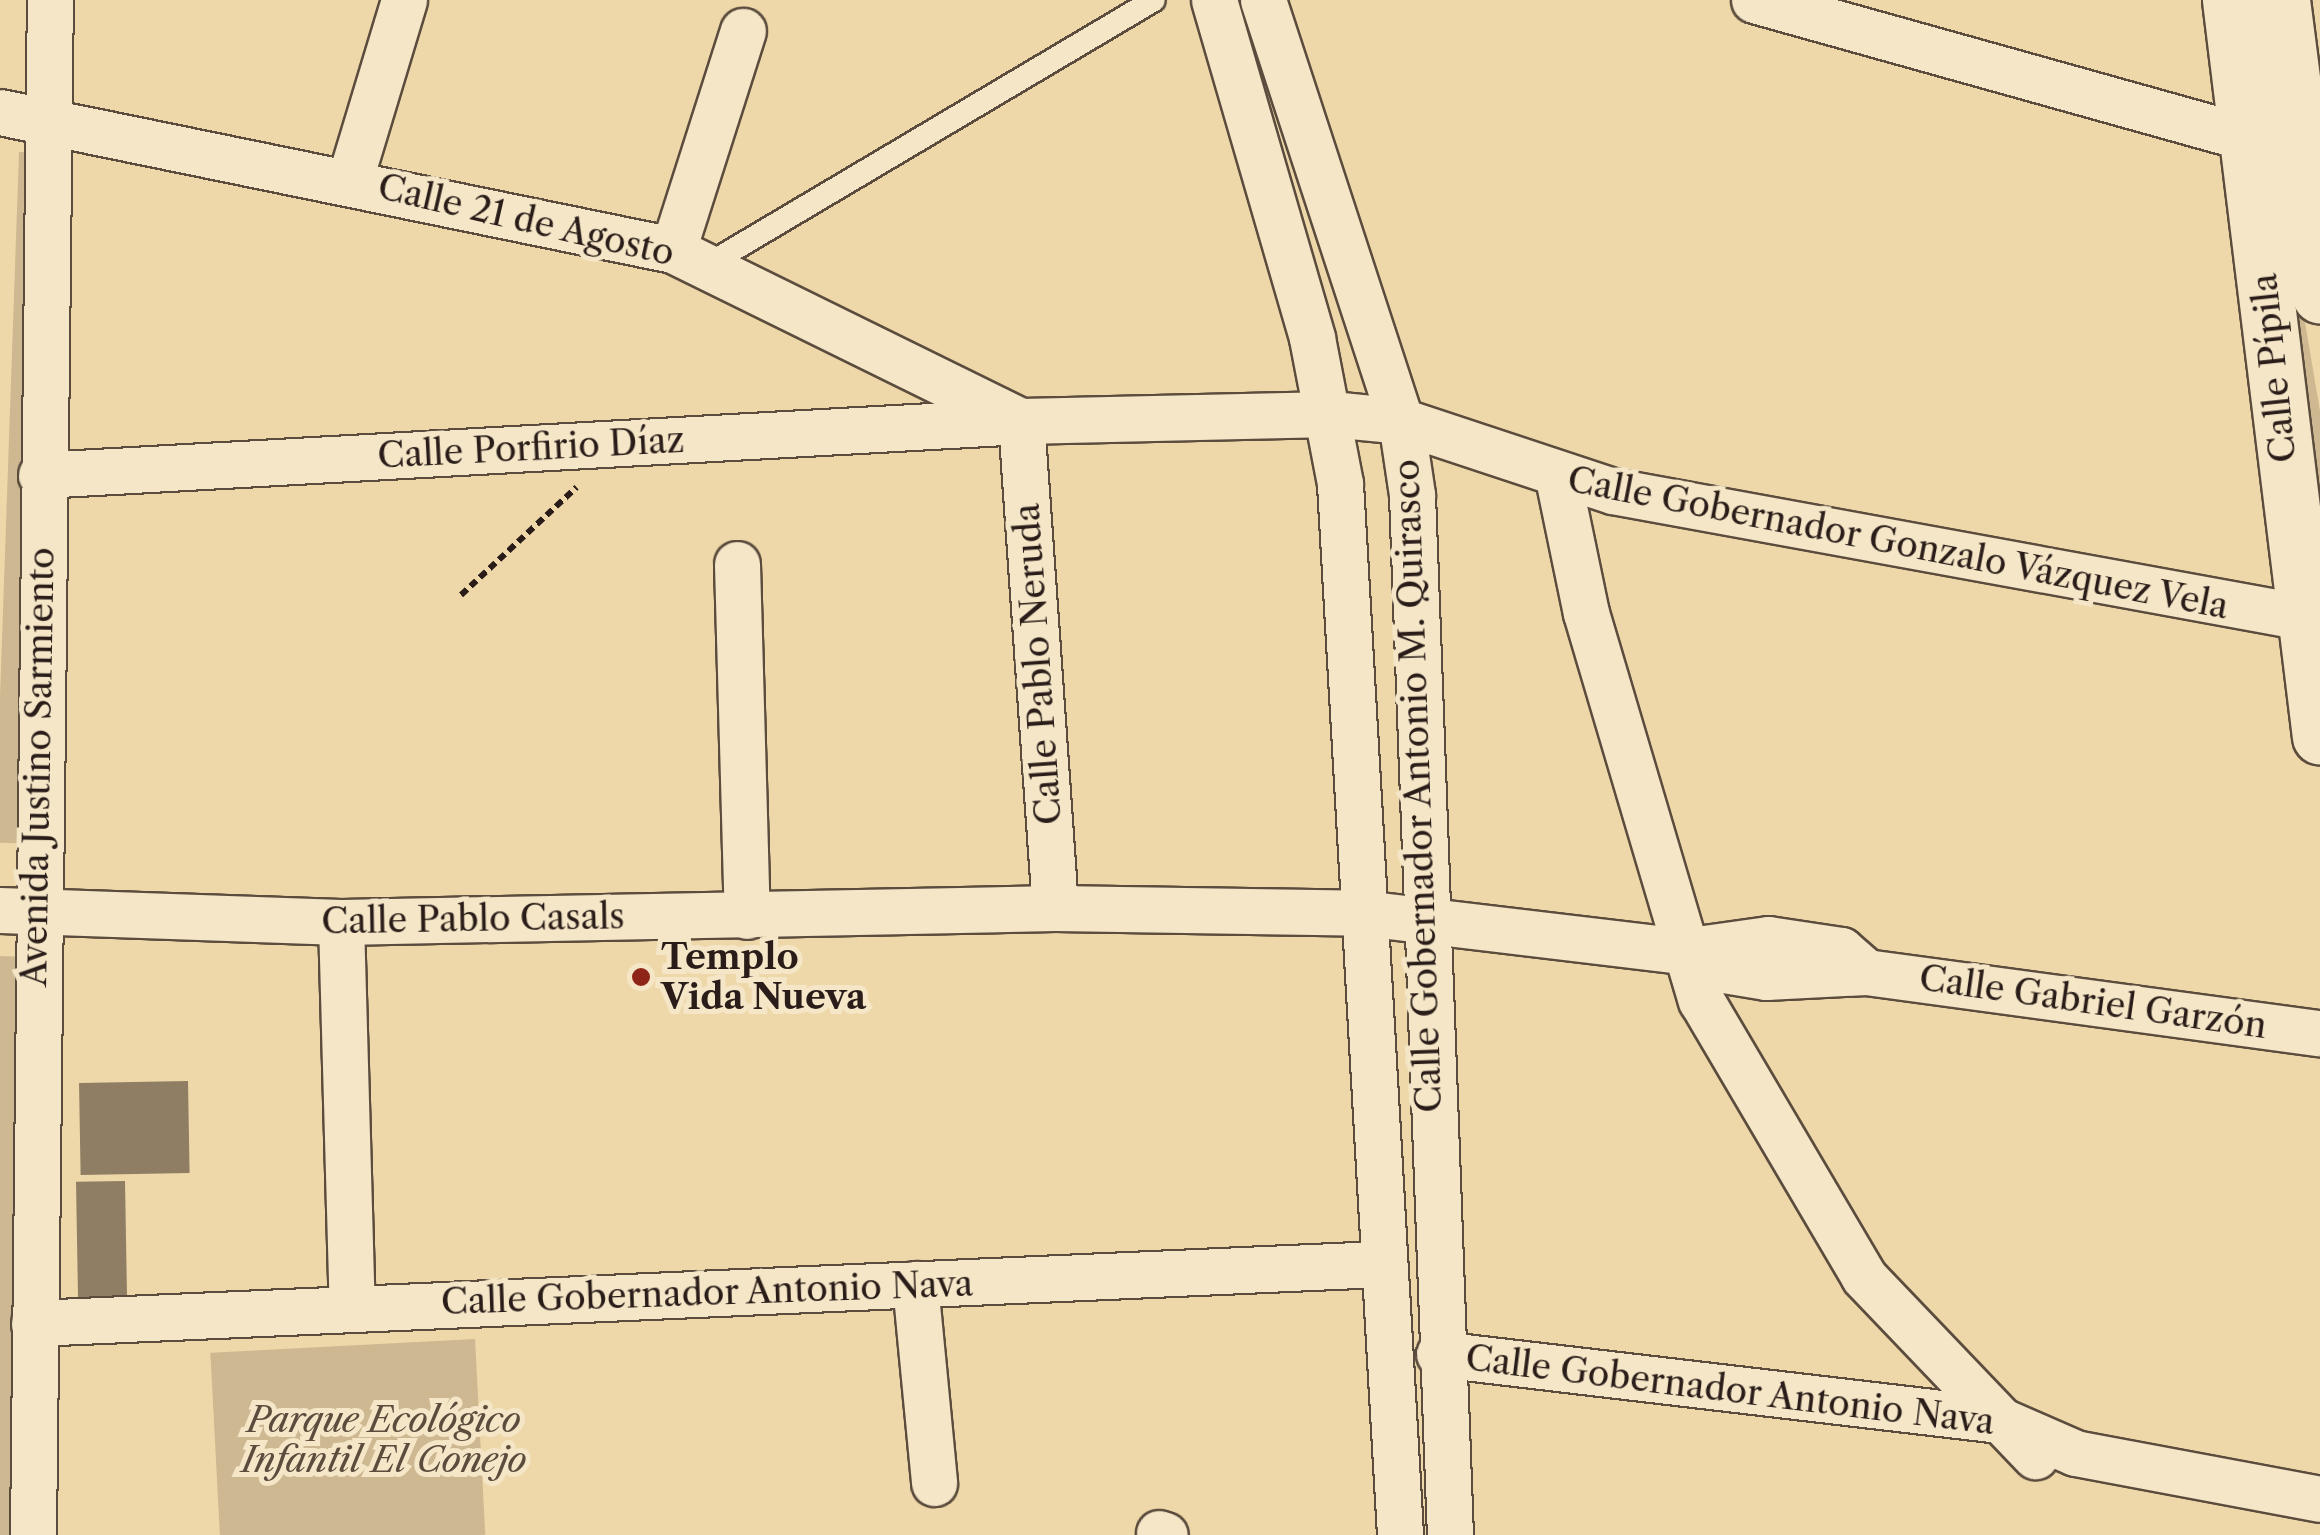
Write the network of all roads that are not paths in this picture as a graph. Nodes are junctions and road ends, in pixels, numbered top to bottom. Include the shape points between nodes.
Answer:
1 (50, 0) edge
2 (404, 0) edge
3 (1154, 0) edge
4 (1214, 0) edge
5 (1263, 0) edge
6 (1754, 0) edge
7 (2194, 0) edge
8 (2230, 0) edge
9 (2282, 0) edge
10 (2306, 0) edge
11 (743, 31) dead end
12 (0, 112) edge
13 (48, 120) junction
14 (2274, 136) junction
15 (350, 179) junction
16 (691, 257) junction
17 (2320, 296) edge
18 (1331, 414) junction
19 (1021, 421) junction
20 (1401, 421) junction
21 (42, 476) junction
22 (1558, 478) junction
23 (737, 564) dead end
24 (2312, 620) edge
25 (2320, 736) edge
26 (1055, 908) junction
27 (18, 910) edge
28 (1363, 913) junction
29 (747, 916) junction
30 (1426, 918) junction
31 (341, 922) junction
32 (1682, 950) junction
33 (2320, 1033) edge
34 (1380, 1264) junction
35 (915, 1284) junction
36 (352, 1306) junction
37 (34, 1322) junction
38 (1439, 1368) junction
39 (2000, 1420) junction
40 (2055, 1454) junction
41 (934, 1482) dead end
42 (2320, 1499) edge
43 (34, 1535) edge
44 (1400, 1535) edge
45 (1450, 1535) edge

1 - 13 street, Avenida Justino Sarmiento
2 - 15 street
3 - 16 lane
4 - 18 street, Calle Gobernador Antonio M. Quirasco
5 - 20 street, Calle Gobernador Antonio M. Quirasco
6 - 14 street
7 - 14 main road
8 - 14 main road, Calle Pípila
9 - 14 main road, Calle Pípila
10 - 14 main road via 2312,64
11 - 16 street
12 - 13 street, Calle 21 de Agosto
13 - 15 street, Calle 21 de Agosto
13 - 21 street, Avenida Justino Sarmiento
14 - 17 main road, Calle Pípila
14 - 24 main road, Calle Pípila
15 - 16 street, Calle 21 de Agosto
16 - 19 street, Calle 21 de Agosto
18 - 19 street, Calle Gobernador Gonzalo Vázquez Vela
18 - 20 street, Calle Gobernador Gonzalo Vázquez Vela
18 - 28 street, Calle Gobernador Antonio M. Quirasco
19 - 21 street, Calle Porfirio Díaz
19 - 26 street, Calle Pablo Neruda
20 - 22 street, Calle Gobernador Gonzalo Vázquez Vela
20 - 30 street, Calle Gobernador Antonio M. Quirasco via 1412,494
21 - 27 street, Avenida Justino Sarmiento
22 - 24 street, Calle Gobernador Gonzalo Vázquez Vela
22 - 32 street via 1586,613
23 - 29 street
24 - 25 main road, Calle Pípila
26 - 28 street, Calle Pablo Casals
26 - 29 street, Calle Pablo Casals
27 - 31 street, Calle Pablo Casals
27 - 37 street, Avenida Justino Sarmiento
28 - 30 street, Calle Pablo Casals
28 - 34 street, Calle Gobernador Antonio M. Quirasco
29 - 31 street, Calle Pablo Casals
30 - 32 street, Calle Gabriel Garzón
30 - 38 street, Calle Gobernador Antonio M. Quirasco
31 - 36 street
32 - 33 street, Calle Gabriel Garzón via 1712,968 1766,977 1866,972
32 - 39 street via 1701,1000 1864,1277
34 - 35 street, Calle Gobernador Antonio Nava
34 - 44 street, Calle Gobernador Antonio M. Quirasco
35 - 36 street, Calle Gobernador Antonio Nava via 633,1304
35 - 41 street
36 - 37 street, Calle Gobernador Antonio Nava
37 - 43 street, Avenida Justino Sarmiento
38 - 39 street, Calle Gobernador Antonio Nava
38 - 40 street, Calle Gobernador Antonio Nava
38 - 45 street, Calle Gobernador Antonio M. Quirasco
39 - 40 street, Calle Gobernador Antonio Nava
40 - 42 street, Calle Gobernador Antonio Nava

